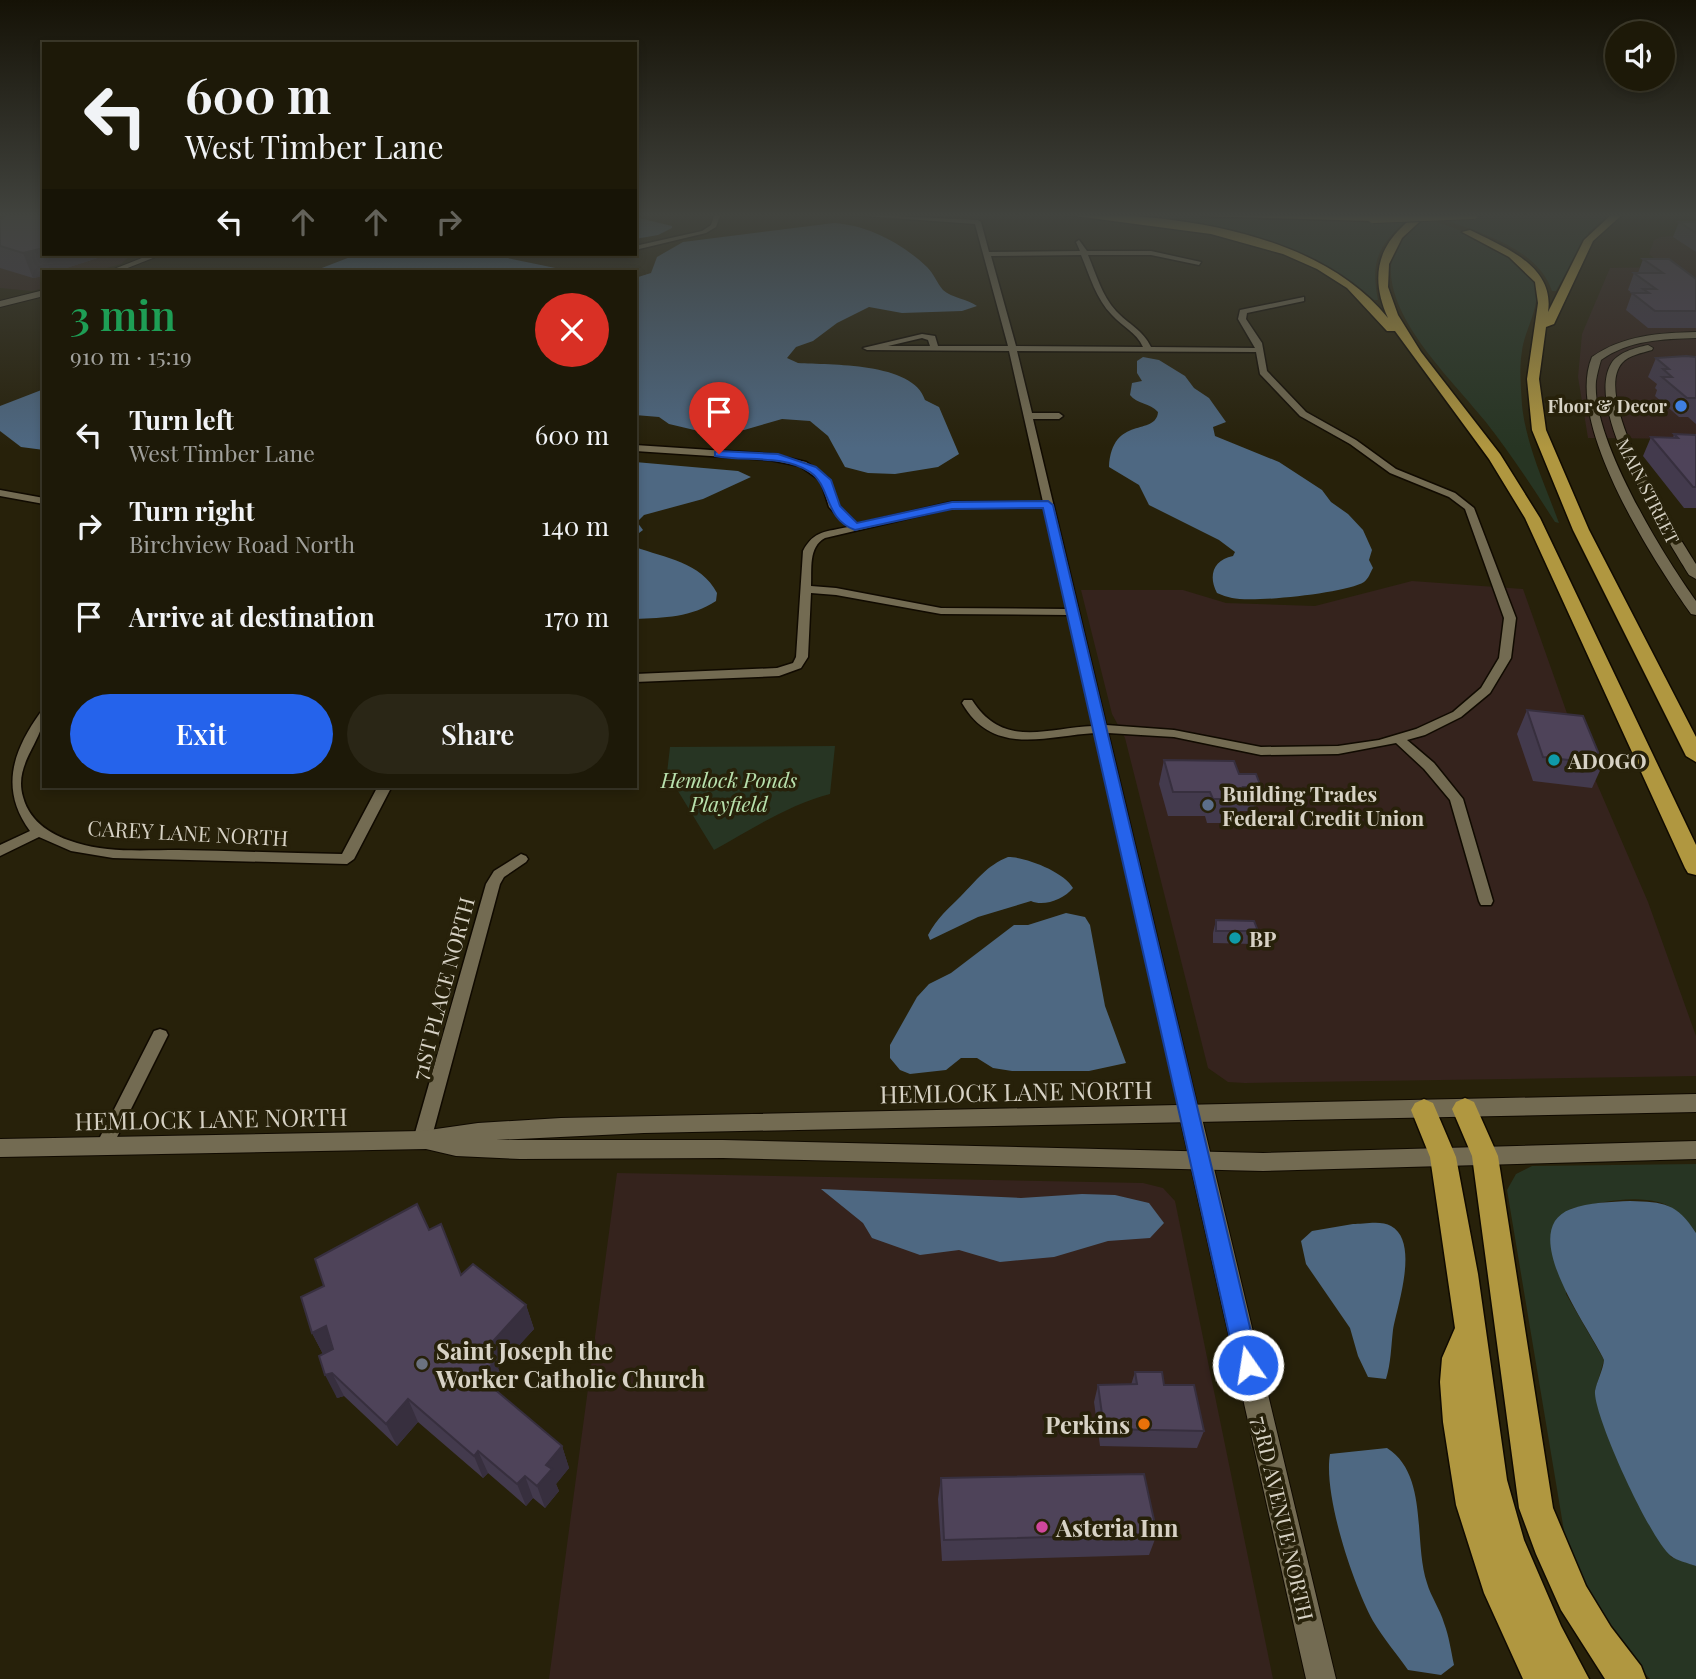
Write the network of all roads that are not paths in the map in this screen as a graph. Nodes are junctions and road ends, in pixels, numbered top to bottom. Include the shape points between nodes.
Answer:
1 (997, 291) edge
2 (1101, 291) edge
3 (1357, 291) edge
4 (1386, 291) edge
5 (1542, 291) edge
6 (1562, 291) edge
7 (42, 294) edge
8 (0, 295) edge
9 (1301, 299) dead end
10 (18, 300) junction
11 (0, 304) edge
12 (1696, 335) edge
13 (1696, 343) edge
14 (933, 348) junction
15 (1012, 348) junction
16 (1149, 350) junction
17 (1259, 350) junction
18 (1536, 359) junction
19 (1441, 386) junction
20 (1027, 416) junction
21 (1059, 416) dead end
22 (637, 448) edge
23 (0, 493) edge
24 (42, 501) edge
25 (1048, 505) junction
26 (855, 527) junction
27 (1696, 575) edge
28 (806, 589) junction
29 (1696, 611) edge
30 (1073, 612) junction
31 (637, 678) edge
32 (968, 703) dead end
33 (42, 719) edge
34 (1101, 730) junction
35 (1400, 740) junction
36 (1696, 757) edge
37 (384, 788) edge
38 (38, 832) junction
39 (0, 851) edge
40 (521, 859) dead end
41 (1696, 868) edge
42 (1486, 901) dead end
43 (160, 1035) dead end
44 (1696, 1103) edge
45 (1465, 1109) junction
46 (1424, 1110) junction
47 (1190, 1114) junction
48 (422, 1140) junction
49 (104, 1146) junction
50 (0, 1148) edge
51 (1696, 1150) edge
52 (1485, 1156) junction
53 (1443, 1157) junction
54 (1200, 1161) junction
55 (1470, 1330) junction
56 (1321, 1679) edge
57 (1543, 1679) edge
58 (1571, 1679) edge
59 (1628, 1679) edge

1 - 15 street, 73RD AVENUE NORTH
2 - 16 street via 1116,314 1138,329
3 - 19 highway
4 - 19 highway via 1393,314
5 - 18 highway, bridge
6 - 18 highway
7 - 10 street
8 - 10 street
9 - 17 street via 1243,312 1242,319
10 - 11 street
12 - 29 street, MAIN STREET via 1645,338 1619,345 1596,359 1590,379 1593,407 1611,462
13 - 27 street, MAIN STREET via 1650,347 1628,355 1615,364 1611,384 1614,409 1637,472
14 - 14 street via 932,338 922,336 867,348
14 - 15 street
15 - 16 street
15 - 20 street, 73RD AVENUE NORTH
16 - 17 street
17 - 35 street via 1263,372 1303,414 1393,471 1452,495 1469,508 1509,610 1511,637 1496,677 1459,712
18 - 36 highway via 1534,399 1546,450 1581,530
19 - 41 highway via 1532,516
20 - 21 street
20 - 25 street, 73RD AVENUE NORTH
22 - 26 street via 771,457 803,464 825,480 834,507
23 - 24 street
25 - 26 street via 952,505
25 - 30 street, 73RD AVENUE NORTH
26 - 28 street via 814,540 808,551
28 - 30 street via 836,590 940,611
28 - 31 street via 802,657 797,665 779,672
30 - 34 street, 73RD AVENUE NORTH
32 - 34 street via 983,724 1010,735
33 - 38 street, CAREY LANE NORTH via 25,741 11,779 17,810
34 - 35 street via 1156,732 1256,751 1303,754
34 - 47 street, 73RD AVENUE NORTH
35 - 42 street via 1456,799
37 - 38 street, CAREY LANE NORTH via 346,859 120,853 75,847
38 - 39 street
40 - 48 street, 71ST PLACE NORTH via 493,884
43 - 49 street
44 - 45 street, HEMLOCK LANE NORTH
45 - 46 street, HEMLOCK LANE NORTH
45 - 52 highway
46 - 47 street, HEMLOCK LANE NORTH
46 - 53 highway
47 - 48 street, HEMLOCK LANE NORTH via 537,1127
47 - 54 street, 73RD AVENUE NORTH
48 - 49 street, HEMLOCK LANE NORTH
48 - 54 street, HEMLOCK LANE NORTH via 456,1147 520,1150 736,1149
49 - 50 street, HEMLOCK LANE NORTH
51 - 52 street, HEMLOCK LANE NORTH
52 - 53 street, HEMLOCK LANE NORTH
52 - 59 highway via 1536,1508 1571,1594
53 - 54 street, HEMLOCK LANE NORTH
53 - 55 highway
54 - 56 street, 73RD AVENUE NORTH
55 - 57 highway via 1457,1359 1456,1396 1474,1519 1514,1627
55 - 58 highway via 1491,1480 1507,1541 1548,1639

